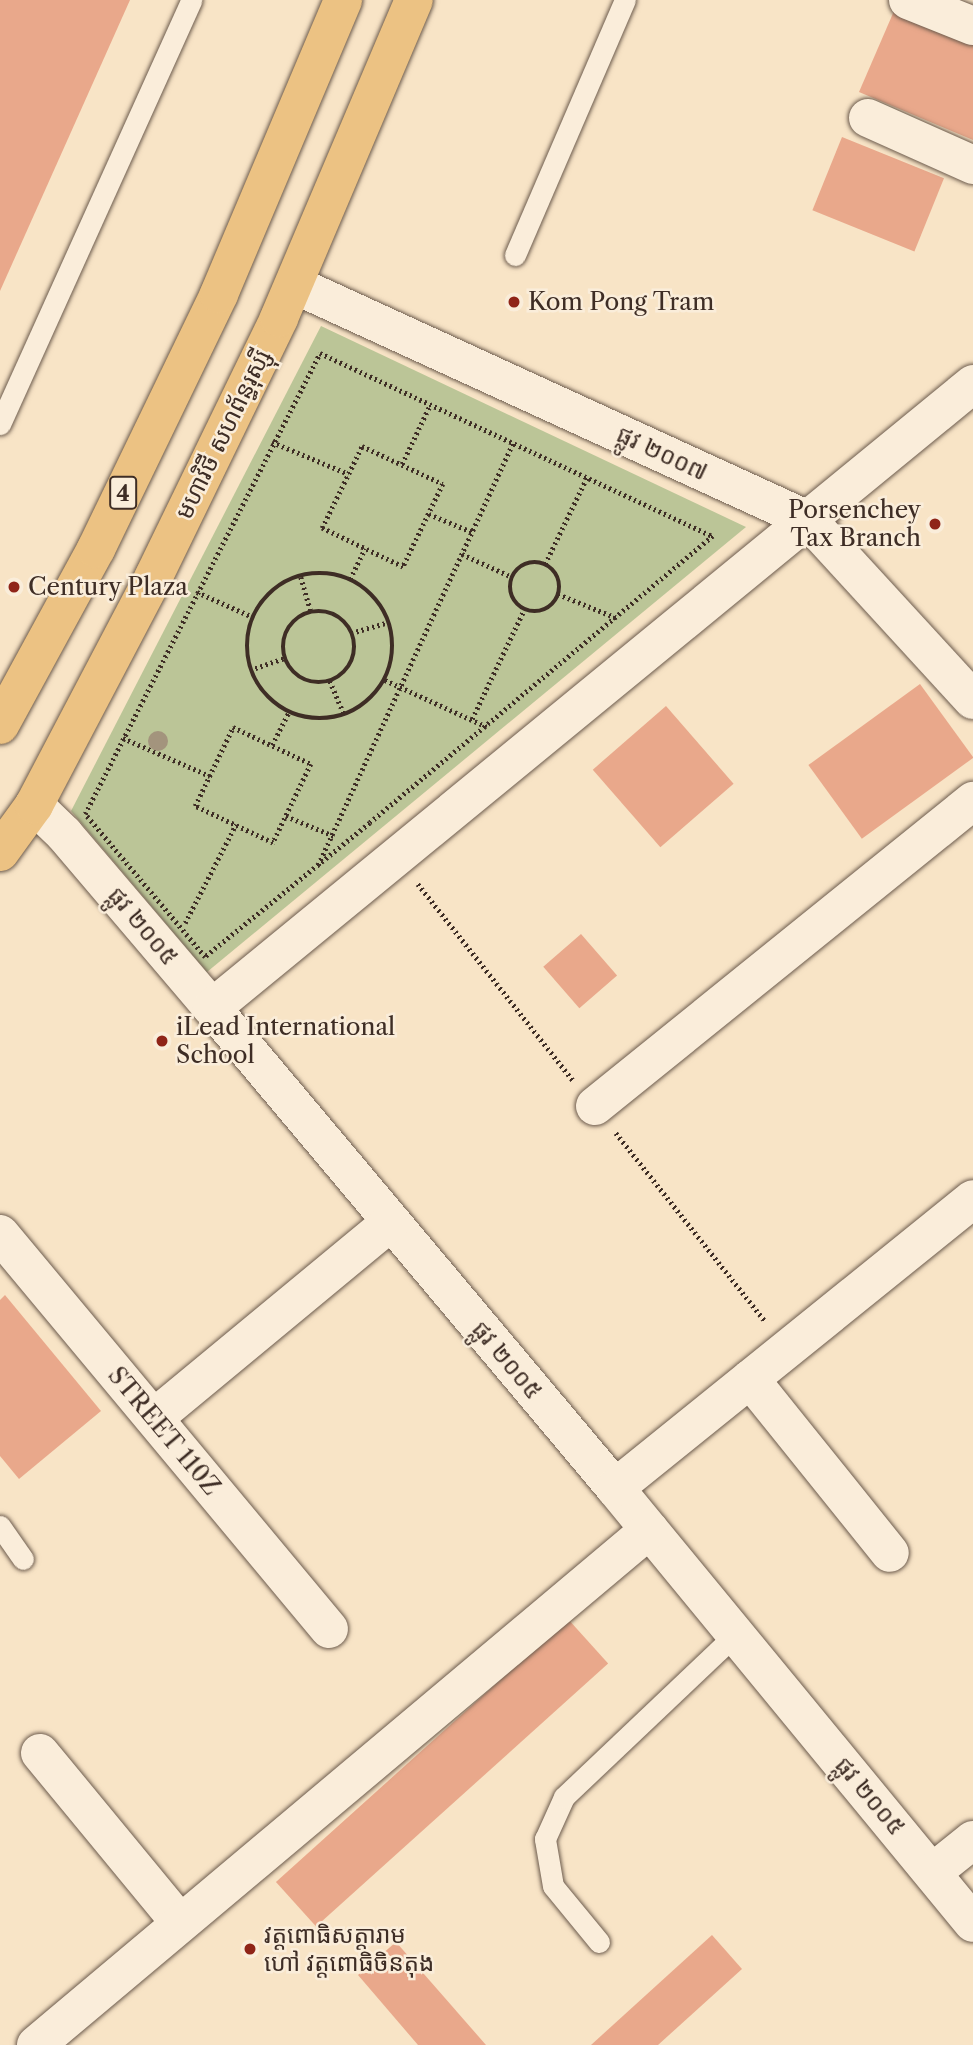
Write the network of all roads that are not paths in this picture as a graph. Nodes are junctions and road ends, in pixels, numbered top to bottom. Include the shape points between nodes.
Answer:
1 (191, 0) edge
2 (343, 0) edge
3 (414, 0) edge
4 (625, 0) edge
5 (908, 0) edge
6 (973, 26) edge
7 (868, 118) dead end
8 (973, 165) edge
9 (515, 255) dead end
10 (295, 285) junction
11 (973, 384) edge
12 (0, 424) edge
13 (808, 520) junction
14 (973, 700) edge
15 (0, 725) edge
16 (973, 801) edge
17 (34, 805) junction
18 (0, 852) edge
19 (212, 1008) junction
20 (595, 1107) dead end
21 (973, 1199) edge
22 (391, 1222) junction
23 (0, 1234) edge
24 (750, 1379) junction
25 (154, 1418) junction
26 (615, 1488) junction
27 (0, 1526) edge
28 (649, 1530) junction
29 (890, 1553) dead end
30 (23, 1559) dead end
31 (329, 1629) dead end
32 (736, 1634) junction
33 (40, 1753) dead end
34 (973, 1840) edge
35 (933, 1872) junction
36 (180, 1923) junction
37 (973, 1923) edge
38 (599, 1942) dead end
39 (37, 2045) edge

1 - 12 lane
2 - 15 highway, 4 via 219,294 96,549
3 - 10 highway, មហាវិថី សហព័ន្ធរុស្ស៊ី
4 - 9 lane
5 - 6 street
7 - 8 street
10 - 13 street, ផ្លូវ ២០០៧
10 - 17 highway, មហាវិថី សហព័ន្ធរុស្ស៊ី via 154,576
11 - 13 street
13 - 14 street, ផ្លូវ ២០០៧
13 - 19 street
16 - 20 street
17 - 18 highway, មហាវិថី សហព័ន្ធរុស្ស៊ី
17 - 19 street, ផ្លូវ ២០០៥
19 - 22 street, ផ្លូវ ២០០៥
21 - 24 street
22 - 25 street
22 - 26 street, ផ្លូវ ២០០៥
23 - 25 street, STREET 110Z
24 - 26 street
24 - 29 street
25 - 31 street, STREET 110Z
26 - 28 street, ផ្លូវ ២០០៥
27 - 30 lane
28 - 32 street, ផ្លូវ ២០០៥
28 - 36 street
32 - 35 street, ផ្លូវ ២០០៥
32 - 38 lane via 564,1797 545,1839 553,1886
33 - 36 street
34 - 35 street
35 - 37 street, ផ្លូវ ២០០៥
36 - 39 street

